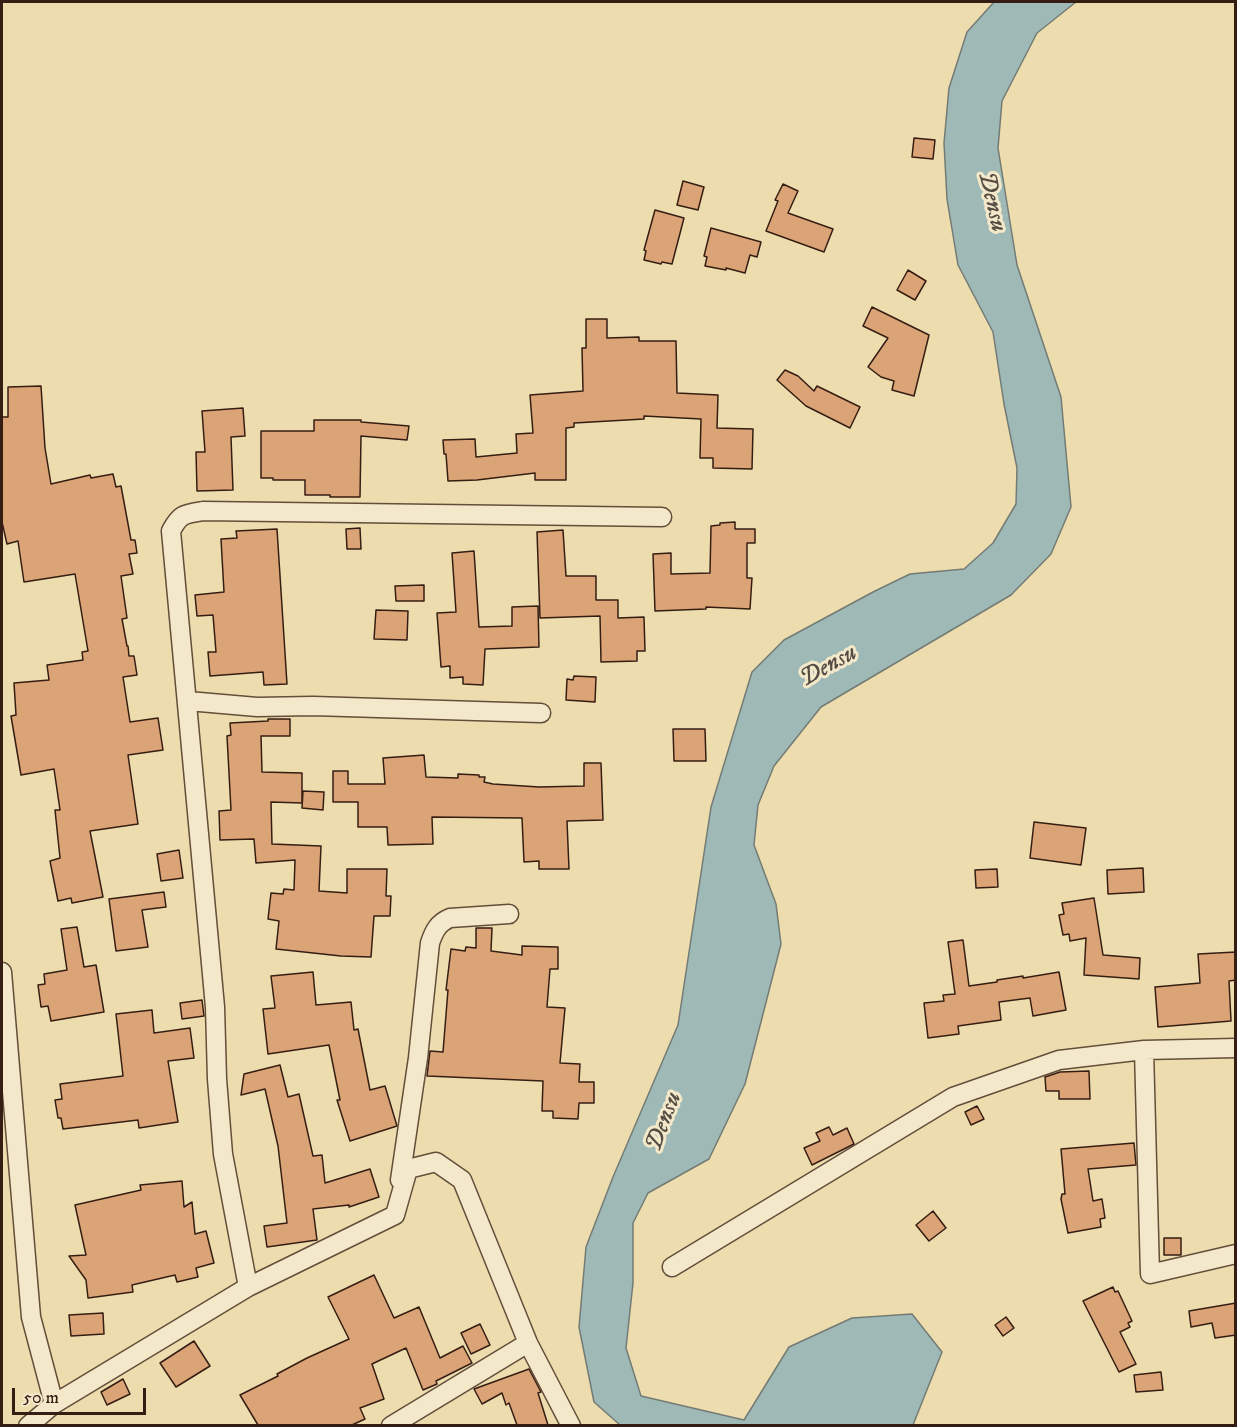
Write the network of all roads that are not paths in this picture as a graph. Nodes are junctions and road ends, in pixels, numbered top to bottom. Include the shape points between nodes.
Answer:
1 (662, 517) dead end
2 (188, 701) junction
3 (541, 714) dead end
4 (509, 914) dead end
5 (2, 972) edge
6 (1236, 1048) edge
7 (1144, 1050) junction
8 (395, 1215) junction
9 (1236, 1254) edge
10 (672, 1267) dead end
11 (248, 1287) junction
12 (528, 1343) junction
13 (54, 1404) junction
14 (28, 1425) edge
15 (392, 1425) edge
16 (571, 1425) edge

1 - 2 street via 203,511 182,515 171,531
2 - 3 street via 257,707
2 - 11 street via 215,1007 223,1154
4 - 8 street via 450,918 432,934
5 - 13 street via 32,1317
6 - 7 street
7 - 9 street via 1150,1274
7 - 10 street via 1059,1060 952,1097
8 - 11 street
8 - 12 street via 408,1169 436,1162 462,1180
11 - 13 street
12 - 15 street
12 - 16 street
13 - 14 street

